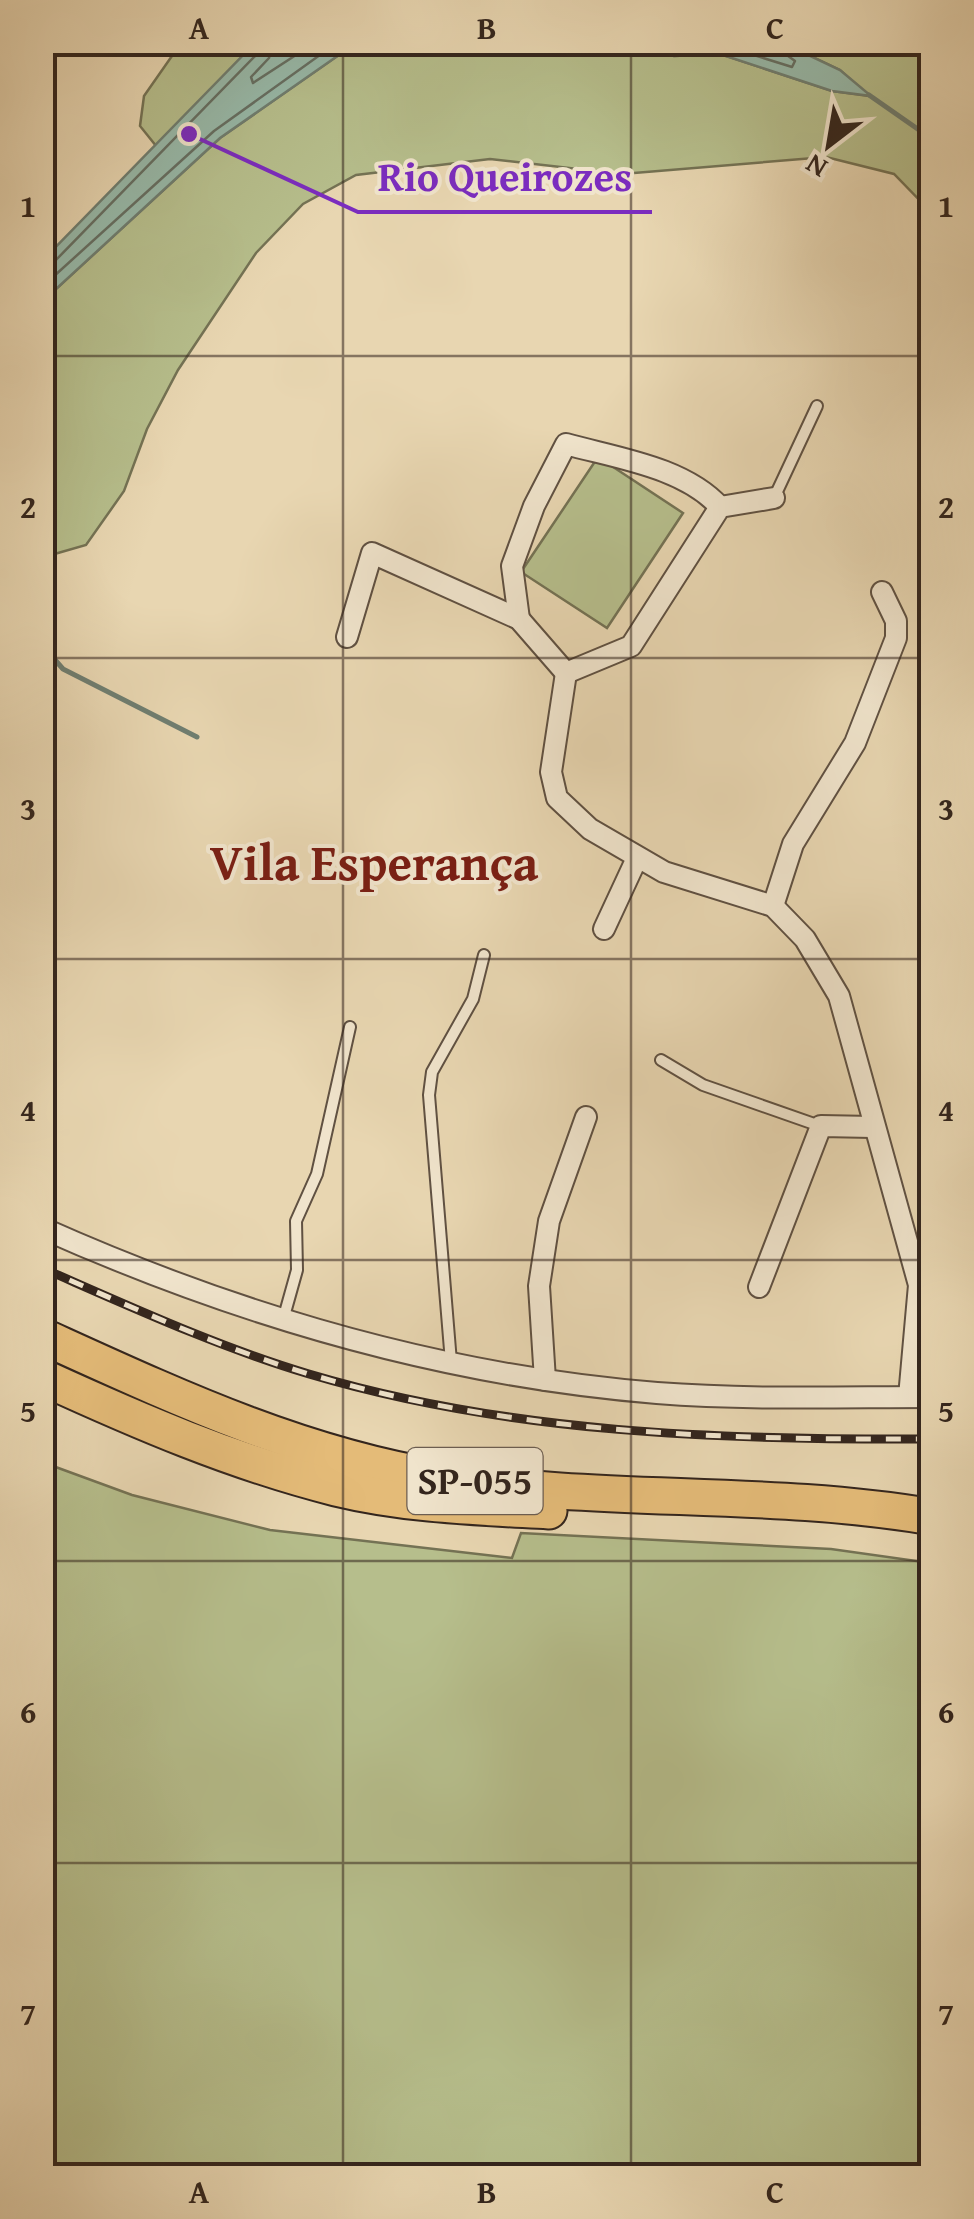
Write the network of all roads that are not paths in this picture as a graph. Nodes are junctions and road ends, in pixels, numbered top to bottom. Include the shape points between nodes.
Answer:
1 (816, 406) dead end
2 (774, 498) joint
3 (720, 507) junction
4 (882, 592) dead end
5 (519, 619) junction
6 (346, 638) dead end
7 (566, 673) junction
8 (637, 858) junction
9 (773, 906) junction
10 (604, 929) dead end
11 (484, 955) dead end
12 (350, 1027) dead end
13 (661, 1060) dead end
14 (586, 1117) dead end
15 (821, 1126) junction
16 (873, 1127) junction
17 (42, 1228) edge
18 (759, 1287) dead end
19 (283, 1321) junction
20 (42, 1336) edge
21 (452, 1362) junction
22 (42, 1377) edge
23 (545, 1380) junction
24 (909, 1397) junction
25 (932, 1398) edge
26 (932, 1517) edge
27 (932, 1540) edge

1 - 2 lane
2 - 3 street
3 - 5 street via 651,467 566,444 512,566
3 - 7 street via 631,646
4 - 9 street via 896,638 855,743 793,844
5 - 6 street via 372,553
5 - 7 street
7 - 8 street via 551,772 557,798
8 - 9 street
8 - 10 street
9 - 16 street via 805,939 839,996
11 - 21 lane via 473,999 432,1072 429,1094
12 - 19 lane via 317,1174 296,1220 297,1270
13 - 15 lane via 702,1085
14 - 23 street via 549,1220 540,1286
15 - 16 street
15 - 18 street
16 - 24 street via 919,1285
17 - 19 street
19 - 21 street
20 - 26 highway, SP-055 via 246,1427 361,1462 443,1478 811,1500
21 - 23 street
22 - 27 highway, SP-055 via 242,1461 394,1499 826,1524
23 - 24 street via 658,1393
24 - 25 street

